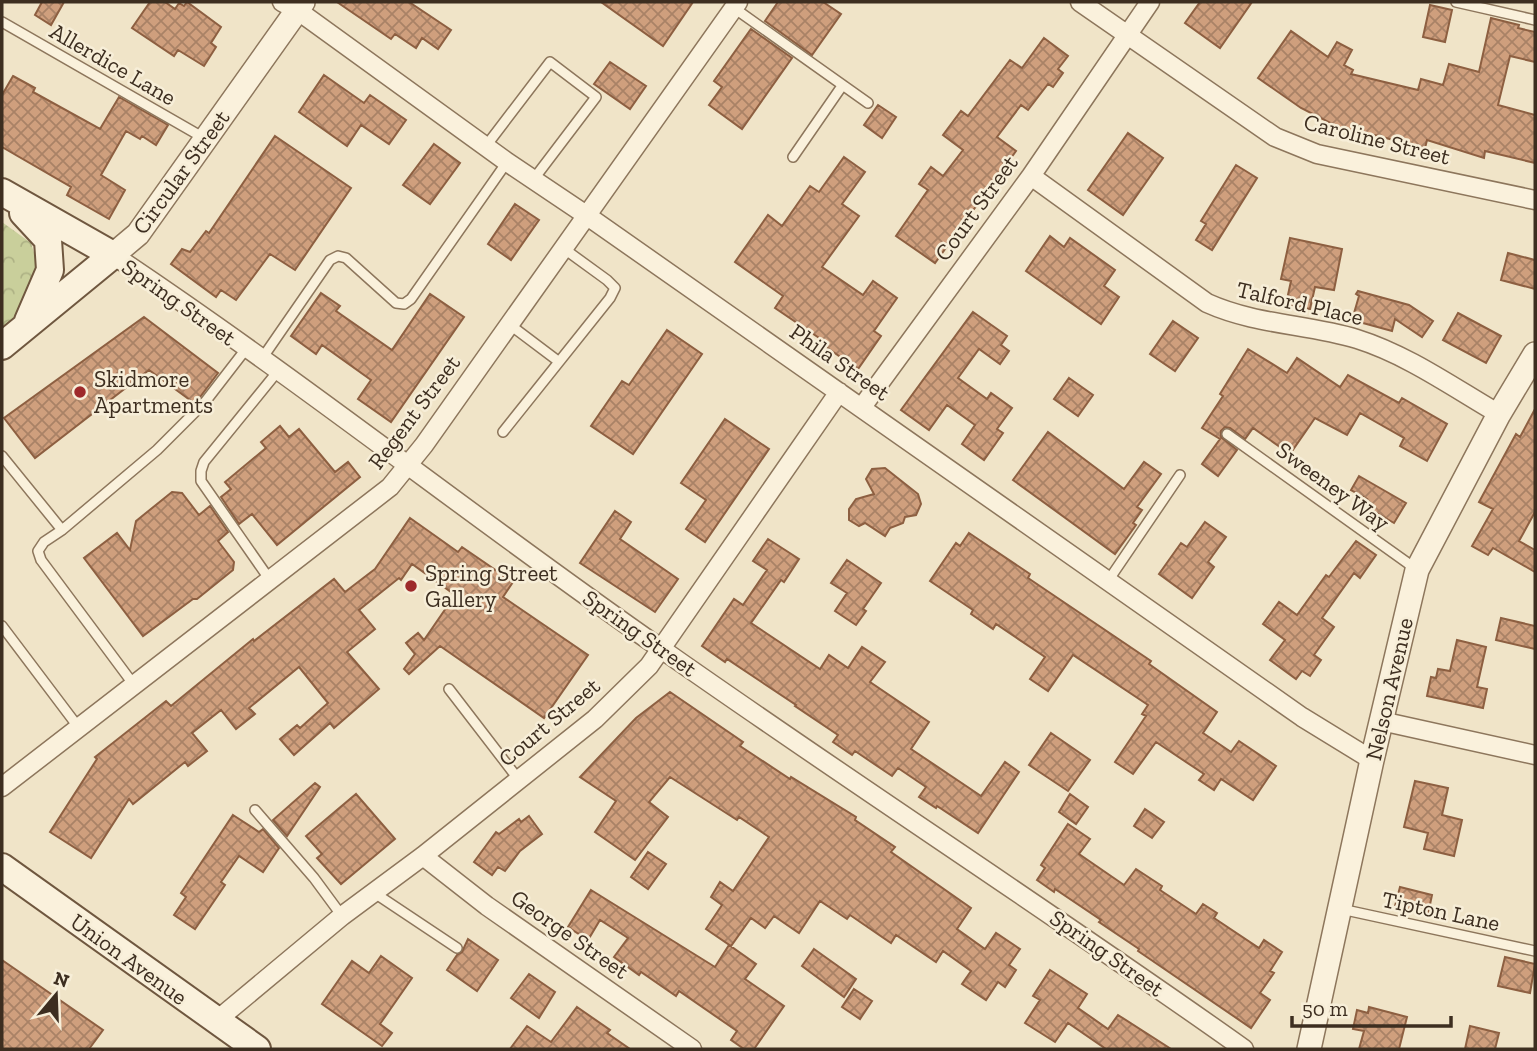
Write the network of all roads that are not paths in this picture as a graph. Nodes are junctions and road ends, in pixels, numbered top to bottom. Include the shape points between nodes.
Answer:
1 (1080, 2) edge
2 (1150, 2) edge
3 (1456, 2) edge
4 (294, 5) edge
5 (736, 5) edge
6 (1535, 20) edge
7 (2, 22) edge
8 (1126, 35) junction
9 (842, 86) junction
10 (868, 103) dead end
11 (206, 139) junction
12 (486, 146) junction
13 (793, 157) dead end
14 (507, 162) junction
15 (1031, 176) junction
16 (533, 180) junction
17 (5, 194) edge
18 (1535, 200) edge
19 (586, 215) junction
20 (562, 248) junction
21 (113, 255) junction
22 (509, 324) junction
23 (26, 327) junction
24 (2, 346) edge
25 (246, 349) junction
26 (1535, 354) edge
27 (261, 360) junction
28 (558, 361) junction
29 (278, 371) junction
30 (839, 392) junction
31 (862, 407) junction
32 (1499, 414) junction
33 (503, 432) dead end
34 (1227, 434) dead end
35 (2, 456) edge
36 (407, 466) junction
37 (1180, 475) dead end
38 (62, 530) junction
39 (1417, 570) junction
40 (271, 580) junction
41 (1108, 581) junction
42 (2, 626) edge
43 (660, 649) junction
44 (134, 685) junction
45 (449, 689) dead end
46 (1381, 721) junction
47 (79, 728) junction
48 (1535, 755) edge
49 (1371, 760) junction
50 (519, 780) junction
51 (2, 787) edge
52 (255, 810) dead end
53 (423, 856) junction
54 (2, 867) edge
55 (373, 892) junction
56 (1339, 909) junction
57 (342, 916) junction
58 (457, 948) dead end
59 (1535, 951) edge
60 (216, 1021) junction
61 (257, 1049) edge
62 (692, 1049) edge
63 (1244, 1049) edge
64 (1309, 1049) edge

1 - 8 street, Caroline Street
2 - 8 street, Court Street
3 - 6 lane
4 - 11 street, Circular Street
4 - 12 street, Phila Street
5 - 9 lane
5 - 19 street, Regent Street
7 - 11 lane, Allerdice Lane
8 - 15 street, Court Street
8 - 18 street, Caroline Street via 1275,137 1307,150
9 - 10 lane
9 - 13 lane
11 - 21 street, Circular Street via 138,234
12 - 14 street, Phila Street
12 - 16 lane via 550,62 596,97
14 - 16 street, Phila Street
14 - 27 lane via 411,299 396,303 338,256 330,260
15 - 31 street, Court Street
15 - 32 street, Talford Place via 1207,303 1233,315 1354,338 1386,349
16 - 19 street, Phila Street
17 - 21 main road, Spring Street
17 - 23 main road via 48,240 50,270
19 - 20 street, Regent Street
19 - 30 street, Phila Street
20 - 22 street, Regent Street
20 - 28 lane via 615,288
21 - 23 main road, Circular Street
21 - 25 street, Spring Street
22 - 28 lane
22 - 36 street, Regent Street
23 - 24 main road, Circular Street
25 - 27 street, Spring Street
25 - 38 lane via 186,421
26 - 32 street, Nelson Avenue
27 - 29 street, Spring Street
28 - 33 lane
29 - 36 street, Spring Street
29 - 40 lane via 201,471 201,481
30 - 31 street, Phila Street
30 - 43 street, Court Street
31 - 41 street, Phila Street
32 - 39 street, Nelson Avenue
34 - 39 lane, Sweeney Way
35 - 38 lane
36 - 40 street, Regent Street via 390,486
36 - 43 street, Spring Street
37 - 41 lane
38 - 44 lane via 44,542 38,551 41,560
39 - 46 street, Nelson Avenue
40 - 44 street, Regent Street
41 - 49 street, Phila Street
42 - 47 lane
43 - 50 street, Court Street via 649,666 595,719
43 - 63 street, Spring Street
44 - 47 street, Regent Street
45 - 50 lane
46 - 48 street
46 - 49 street, Nelson Avenue
47 - 51 street, Regent Street
49 - 56 street, Nelson Avenue
50 - 53 street, Court Street
52 - 57 lane
53 - 55 street, Court Street
53 - 62 street, George Street
54 - 60 main road, Union Avenue
55 - 57 street, Court Street
55 - 58 lane
56 - 59 lane, Tipton Lane
56 - 64 street, Nelson Avenue
57 - 60 street, Court Street
60 - 61 main road, Union Avenue

